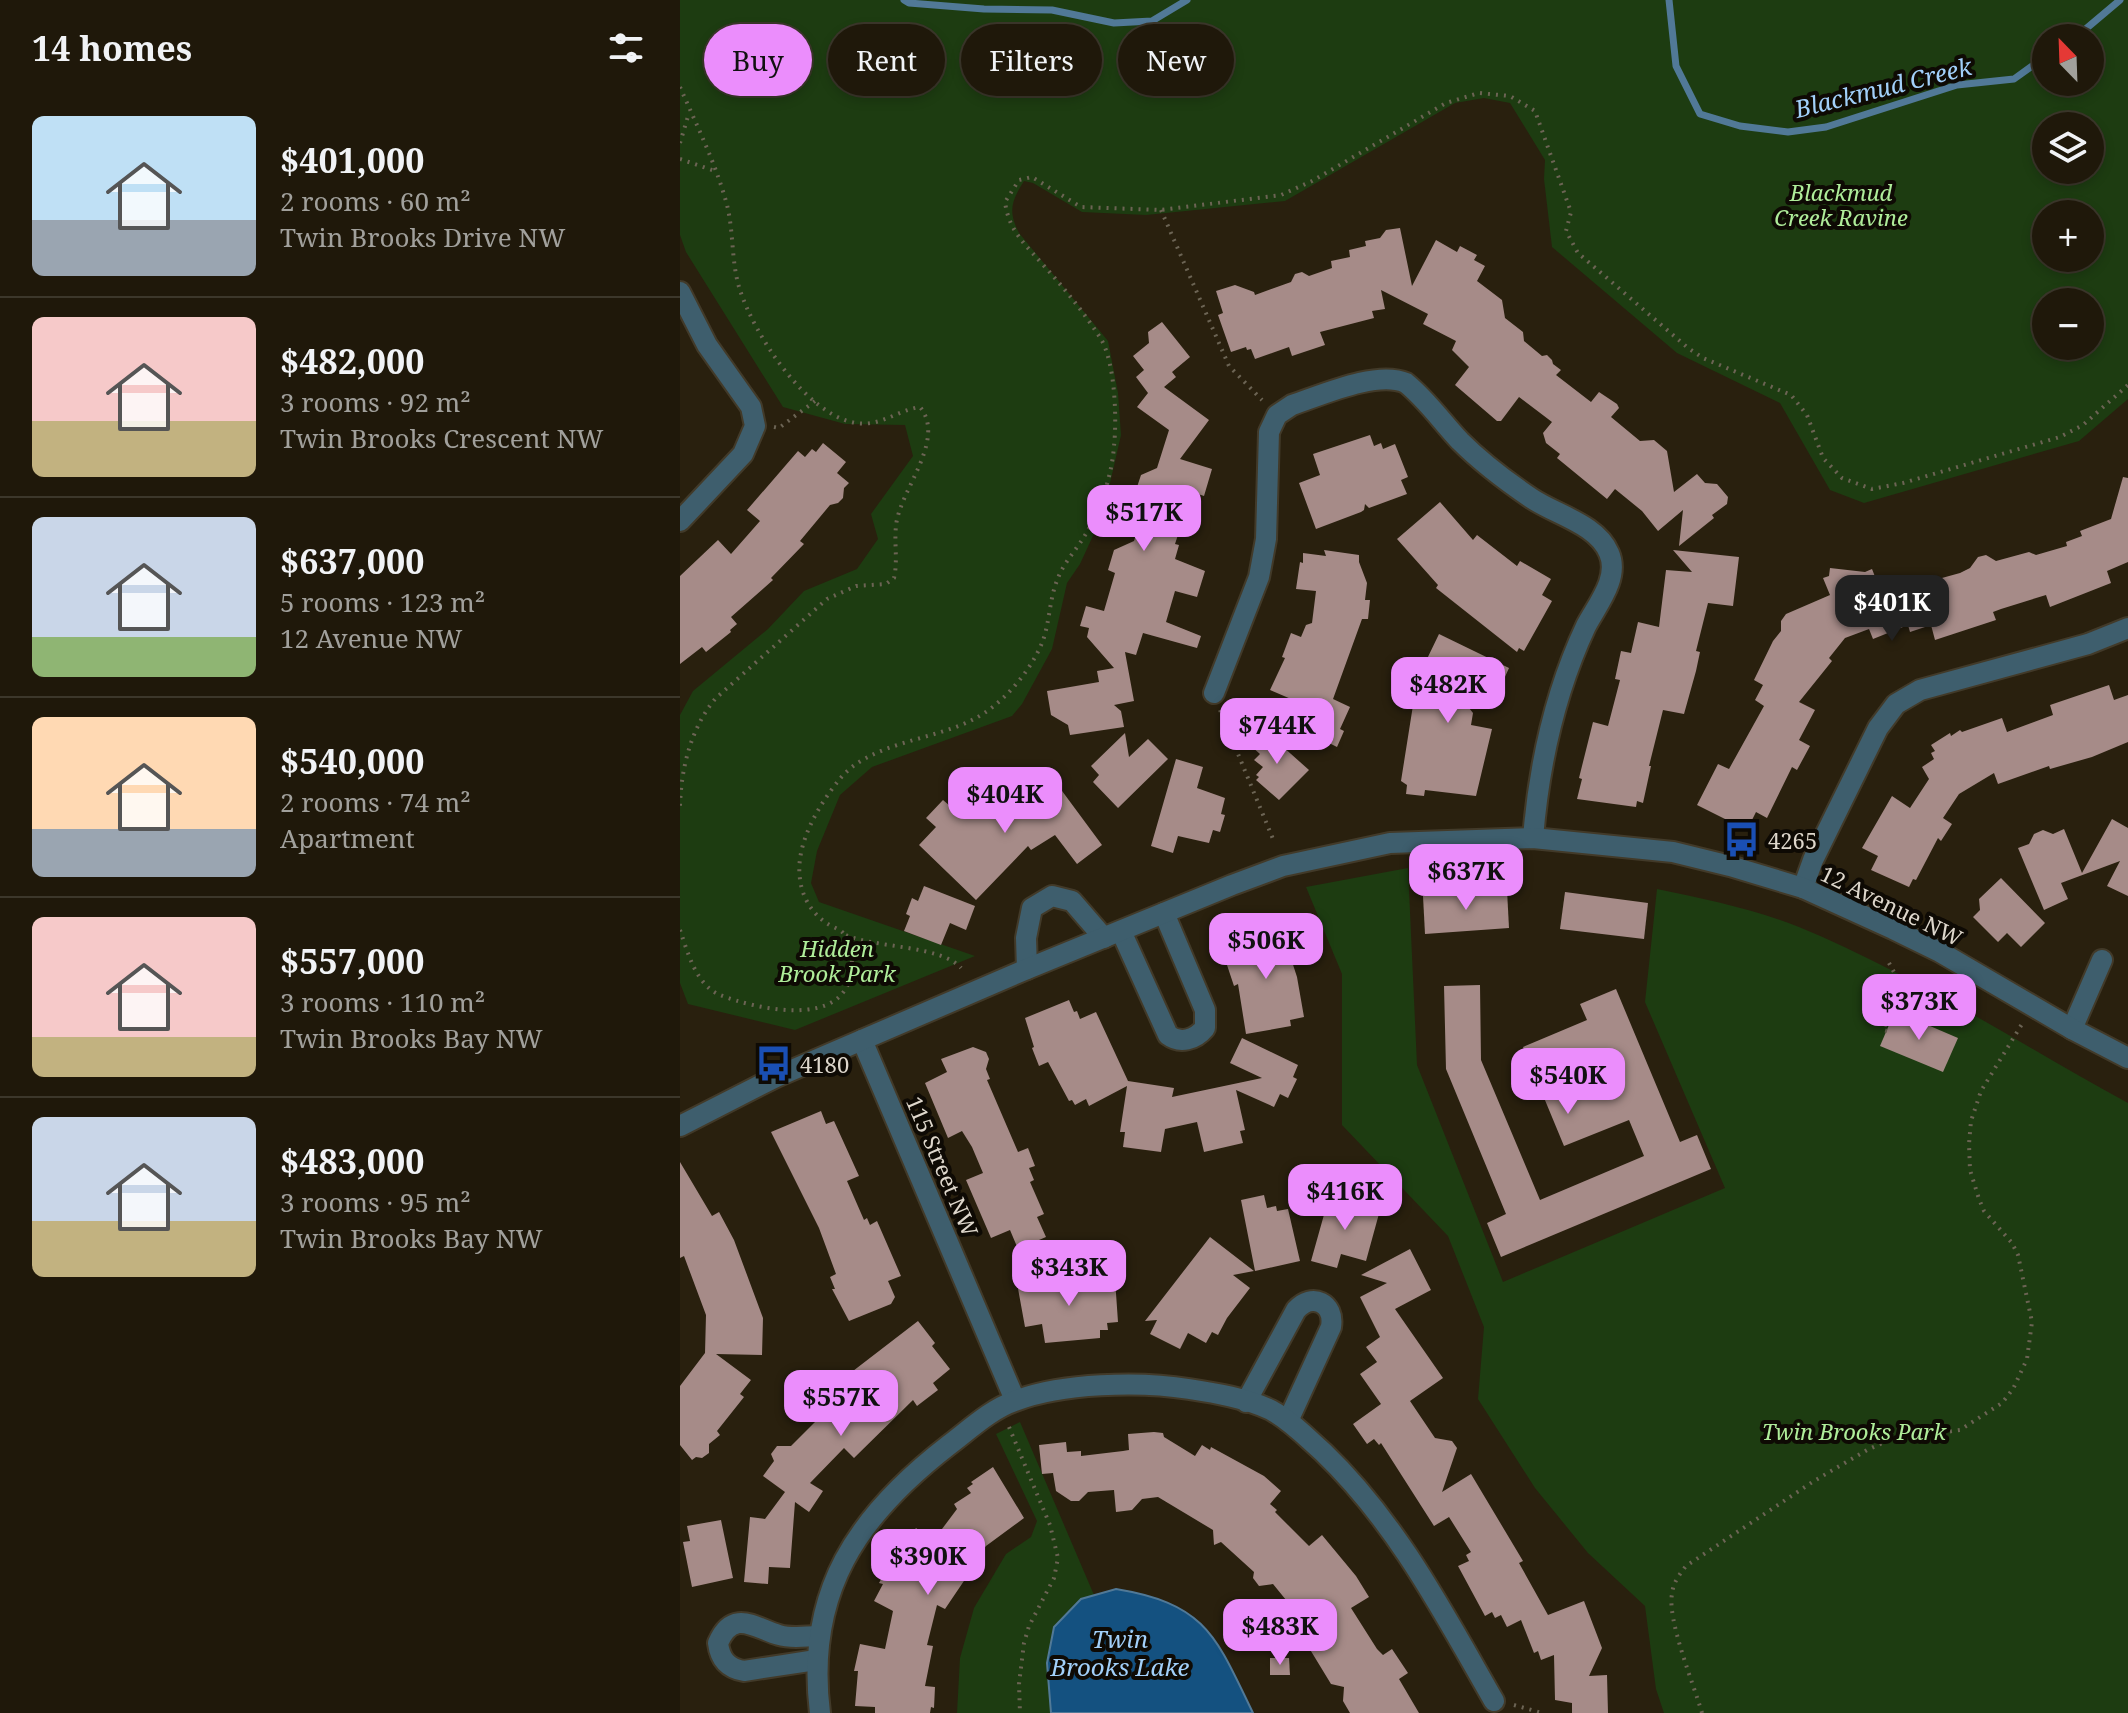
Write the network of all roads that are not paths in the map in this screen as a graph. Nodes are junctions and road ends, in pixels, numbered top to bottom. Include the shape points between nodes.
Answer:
1 (680, 292) edge
2 (680, 521) edge
3 (2128, 628) edge
4 (1214, 693) road end
5 (1533, 838) junction
6 (1803, 888) junction
7 (1164, 913) junction
8 (1112, 934) junction
9 (2102, 960) dead end
10 (1027, 969) junction
11 (2072, 1029) junction
12 (862, 1040) junction
13 (2128, 1058) edge
14 (680, 1126) edge
15 (1015, 1400) junction
16 (1246, 1402) junction
17 (1288, 1421) junction
18 (819, 1636) junction
19 (816, 1660) junction
20 (1494, 1701) road end
21 (820, 1713) edge

1 - 2 street via 707,345 751,407 755,426 743,454
3 - 6 street via 1920,690 1896,704 1878,728
4 - 5 street via 1259,577 1272,422 1301,401 1396,378 1416,391 1486,465 1592,532 1613,564 1554,712
5 - 6 street, 12 Avenue NW via 1673,852
5 - 7 street, 12 Avenue NW via 1390,843 1336,853 1283,866
6 - 11 street, 12 Avenue NW via 1940,952
7 - 8 street, 12 Avenue NW
7 - 8 street via 1205,1010 1205,1028 1194,1037 1180,1040 1168,1035
8 - 10 street, 12 Avenue NW
8 - 10 street via 1072,901 1052,896 1032,908
9 - 11 street
10 - 12 street, 12 Avenue NW
11 - 13 street, 12 Avenue NW
12 - 14 street, 12 Avenue NW
12 - 15 street, 115 Street NW
15 - 16 street via 1122,1384 1164,1385
15 - 18 street via 923,1465 876,1510 839,1571
16 - 17 street
16 - 17 street via 1296,1310 1312,1300 1324,1303 1332,1314 1331,1327
17 - 20 street via 1387,1522
18 - 19 street
18 - 19 street via 779,1635 740,1623 725,1631 718,1643 722,1659 735,1670
19 - 21 street

